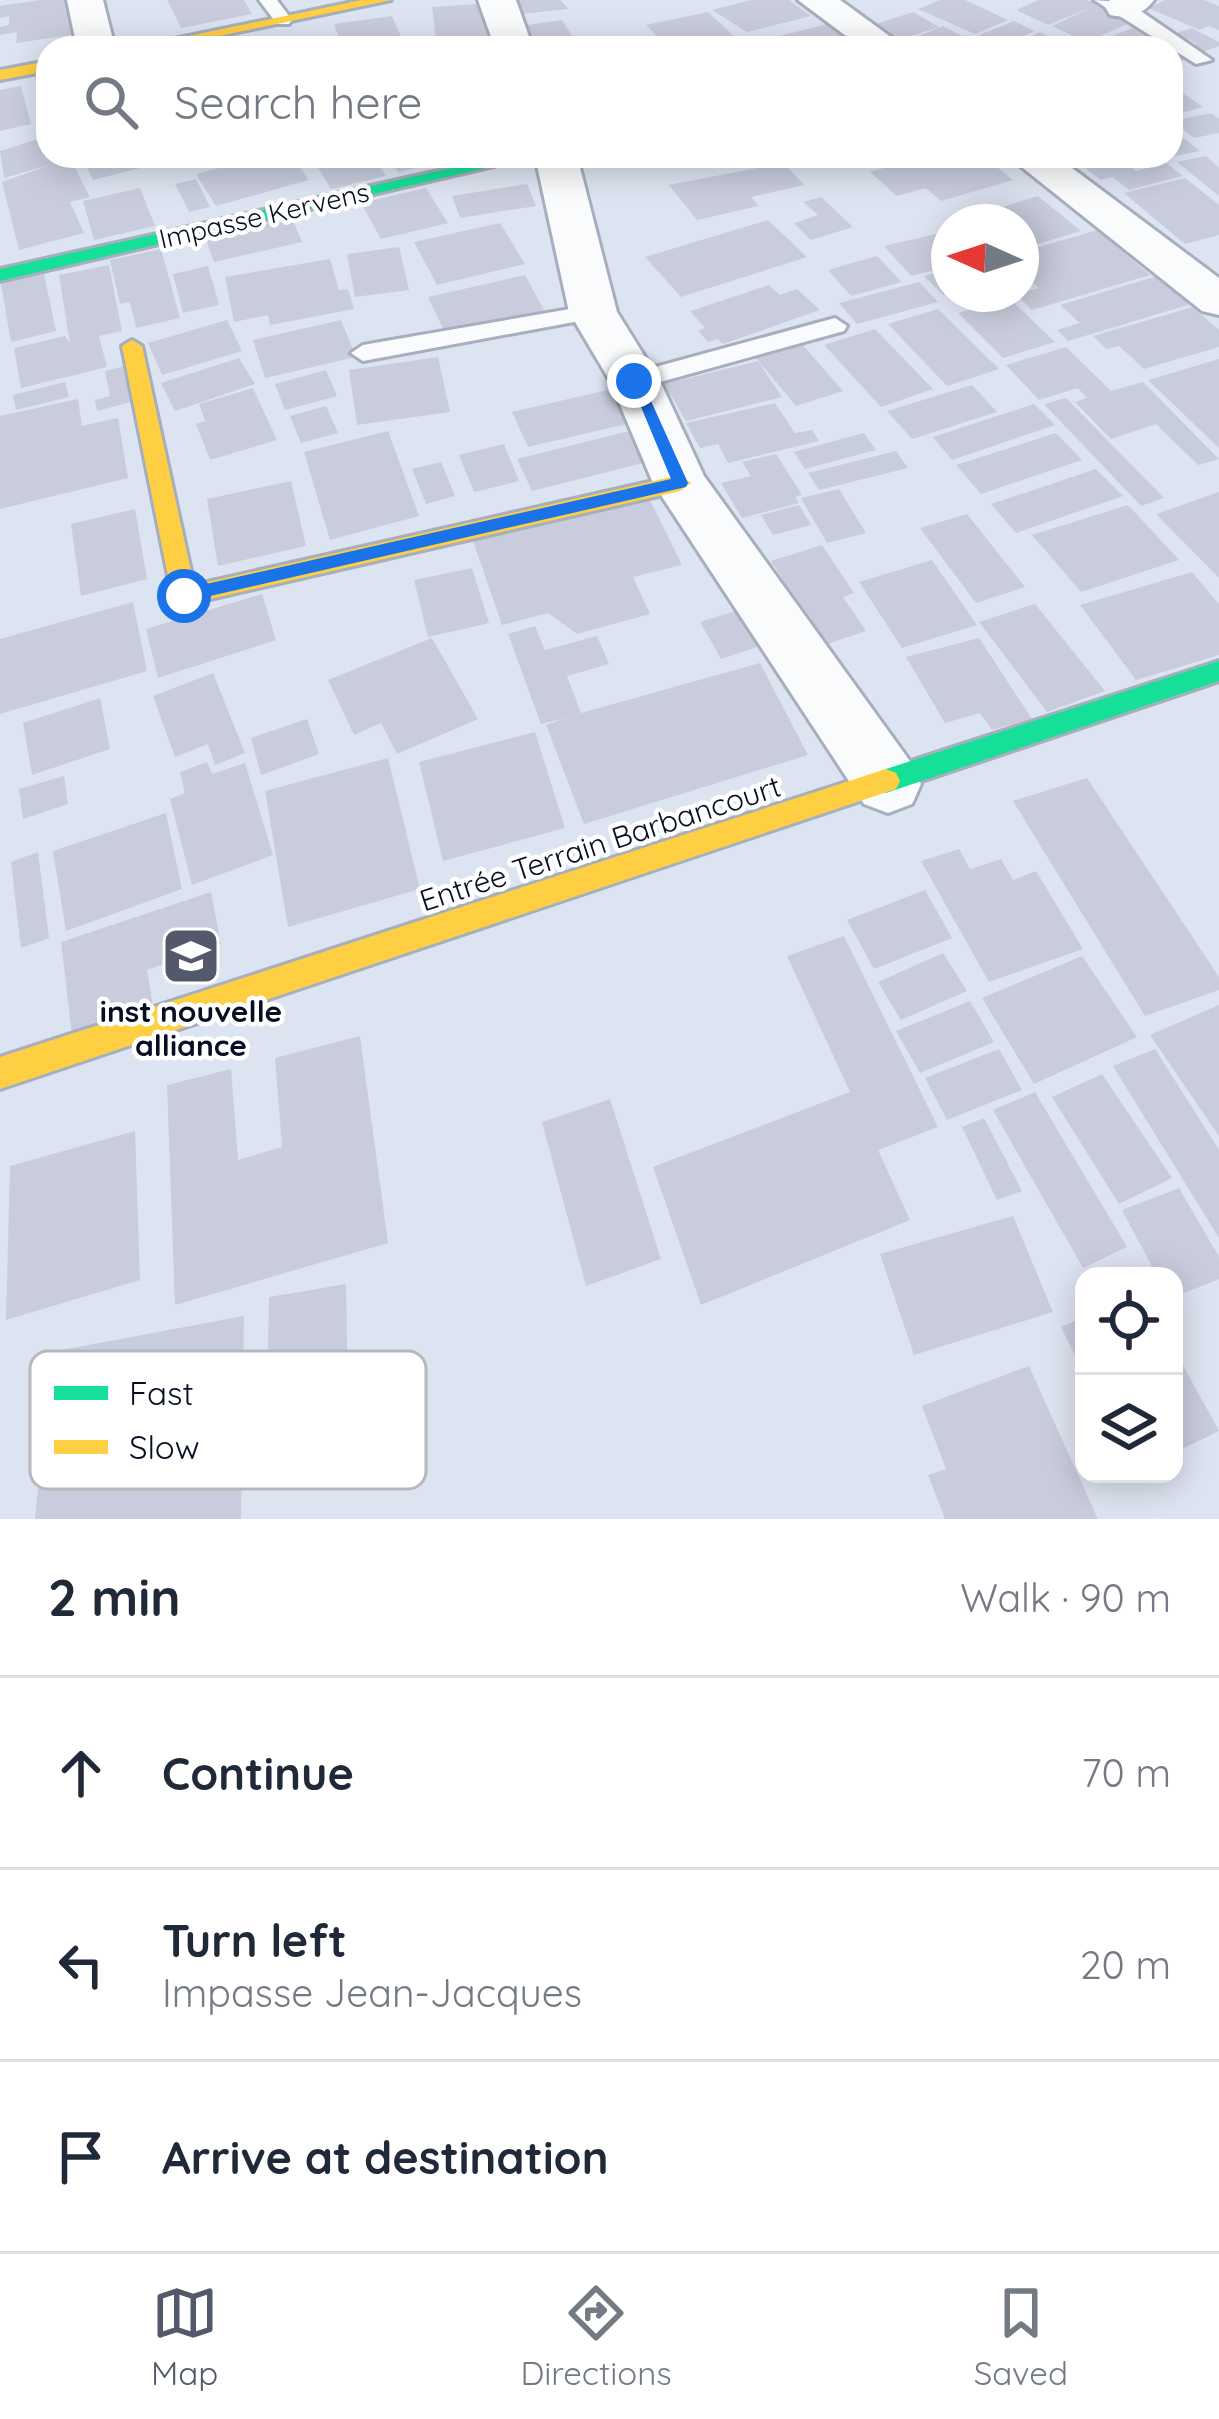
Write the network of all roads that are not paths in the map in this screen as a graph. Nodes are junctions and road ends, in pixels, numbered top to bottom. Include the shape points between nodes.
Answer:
1 (85, 0) edge
2 (384, 0) edge
3 (496, 0) edge
4 (816, 0) edge
5 (1121, 2) edge
6 (276, 10) edge
7 (93, 36) edge
8 (183, 36) edge
9 (511, 36) edge
10 (869, 36) edge
11 (1177, 36) edge
12 (1183, 40) edge
13 (1211, 57) edge
14 (1183, 68) edge
15 (36, 71) edge
16 (0, 76) edge
17 (475, 168) edge
18 (559, 168) edge
19 (1045, 168) edge
20 (0, 275) edge
21 (1219, 301) edge
22 (592, 312) junction
23 (836, 326) dead end
24 (132, 346) dead end
25 (363, 353) dead end
26 (634, 381) junction
27 (680, 483) junction
28 (1219, 671) edge
29 (888, 784) junction
30 (0, 1072) edge

1 - 7 street
2 - 6 street
3 - 9 street
4 - 10 street
5 - 11 lane
6 - 8 street
12 - 13 lane
13 - 14 lane
15 - 16 street
17 - 20 street, Impasse Kervens
18 - 22 street
19 - 21 street
22 - 25 lane
22 - 26 street
23 - 26 lane
24 - 27 street via 184,596
26 - 27 street
27 - 29 street
28 - 29 street, Entrée Terrain Barbancourt
29 - 30 street, Entrée Terrain Barbancourt

